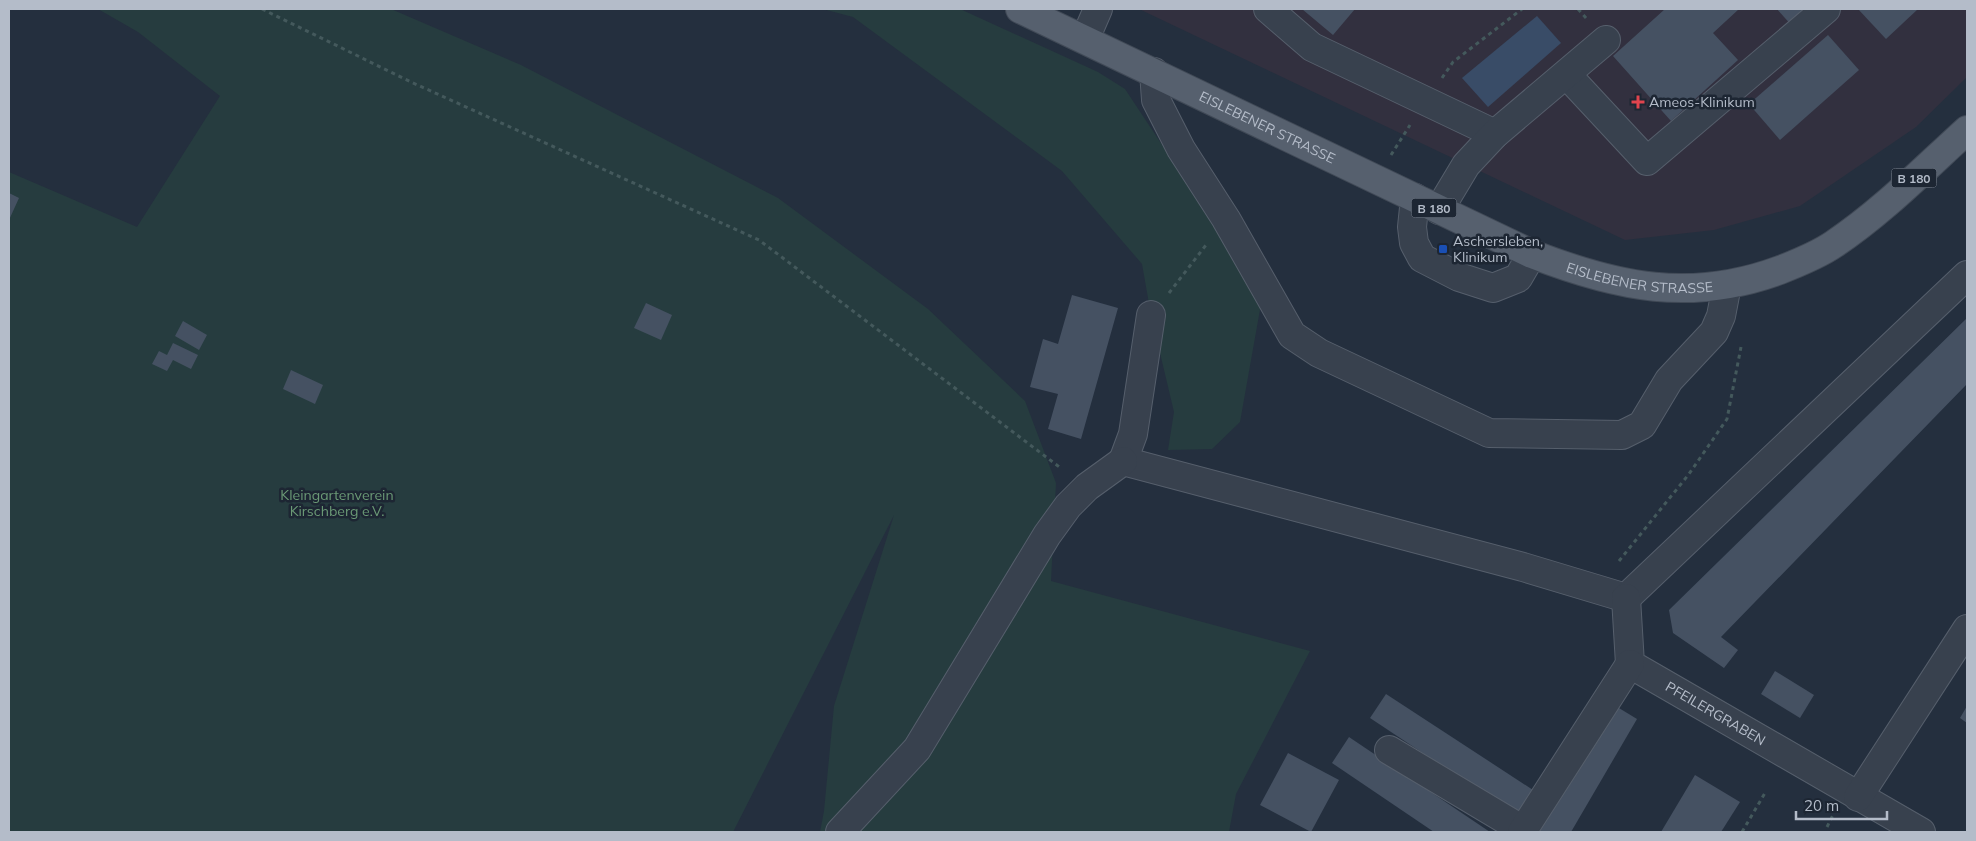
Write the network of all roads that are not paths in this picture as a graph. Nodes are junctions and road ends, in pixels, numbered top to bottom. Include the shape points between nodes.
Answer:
1 (1020, 9) edge
2 (1098, 9) edge
3 (1268, 9) edge
4 (1826, 9) edge
5 (1085, 39) junction
6 (1606, 40) dead end
7 (1154, 72) junction
8 (1567, 75) junction
9 (1967, 130) edge
10 (1495, 134) junction
11 (1427, 204) junction
12 (1532, 254) junction
13 (1967, 275) edge
14 (1727, 285) junction
15 (1151, 315) road end
16 (1124, 461) junction
17 (1626, 598) junction
18 (1967, 629) edge
19 (1630, 664) junction
20 (1389, 750) dead end
21 (1858, 797) junction
22 (1522, 831) edge
23 (840, 832) edge
24 (1921, 832) edge

1 - 5 main road, EISLEBENER STRASSE / B 180
2 - 5 street
3 - 10 street via 1312,46
4 - 8 street via 1647,161
5 - 7 main road, EISLEBENER STRASSE / B 180
6 - 8 street
7 - 11 main road, EISLEBENER STRASSE / B 180
7 - 14 street via 1156,100 1181,149 1226,218 1292,335 1319,354 1489,433 1622,435 1642,425 1669,380 1714,332
8 - 10 street
9 - 14 main road, EISLEBENER STRASSE / B 180 via 1886,203 1833,245 1802,262
10 - 11 street
11 - 12 main road, EISLEBENER STRASSE / B 180
11 - 12 street via 1412,227 1414,243 1422,258 1459,277 1493,288 1518,278
12 - 14 main road, EISLEBENER STRASSE / B 180 via 1570,269 1631,284 1697,289
13 - 17 street
15 - 16 street via 1133,434
16 - 17 street via 1523,567
16 - 23 street via 1087,487 1068,506 917,749
17 - 19 street
18 - 21 street
19 - 21 street, PFEILERGRABEN
19 - 22 street
20 - 22 street
21 - 24 street, PFEILERGRABEN

